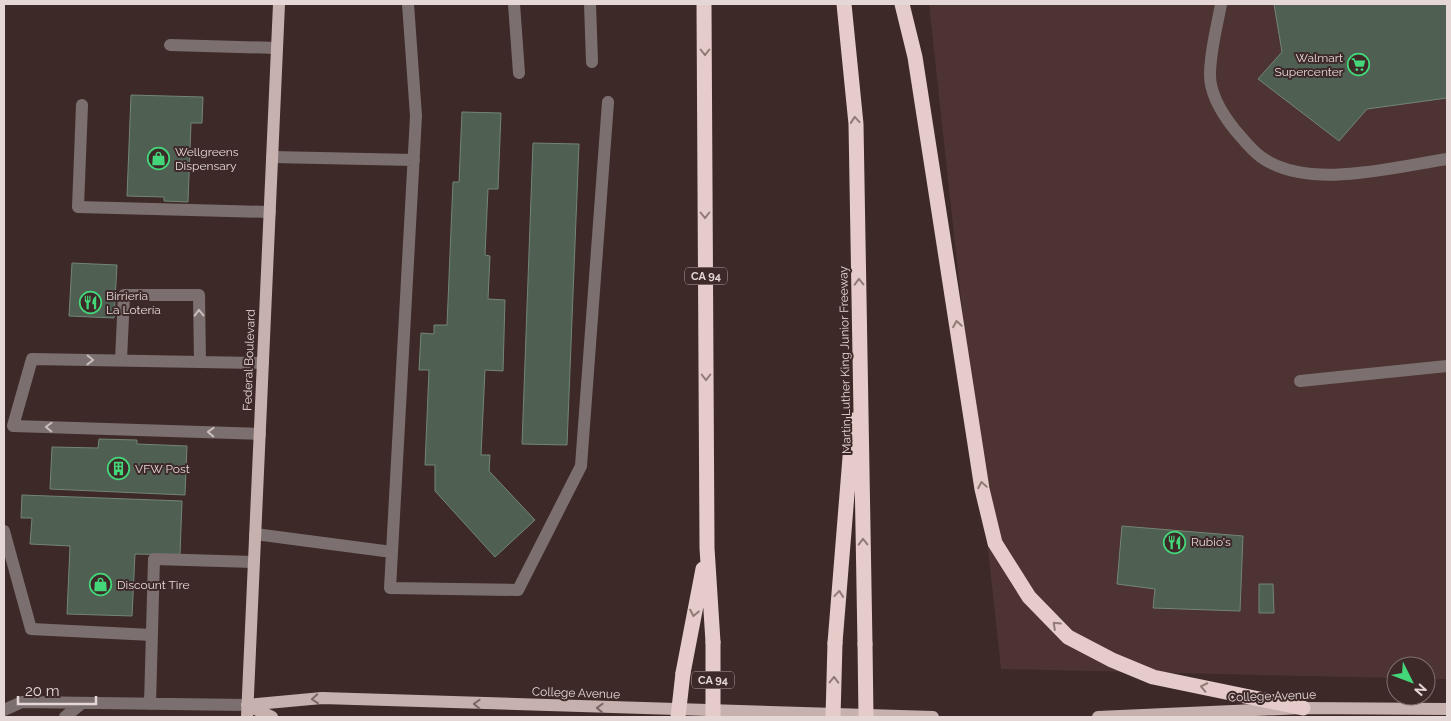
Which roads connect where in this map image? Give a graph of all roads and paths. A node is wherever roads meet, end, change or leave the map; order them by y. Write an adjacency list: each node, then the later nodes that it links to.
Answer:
1 (279, 4): 10 (main road, Federal Boulevard)
2 (408, 4): 17 (street)
3 (514, 4): 12 (street)
4 (590, 4): 11 (street)
5 (704, 4): 28 (highway, CA 94, one-way to 28)
6 (844, 4): 19 (highway, Martin Luther King Junior Freeway, one-way to 6)
7 (902, 4): 34 (highway, one-way to 7)
8 (1221, 4): 16 (street)
9 (170, 45): 10 (street)
10 (277, 48): 15 (main road, Federal Boulevard)
11 (592, 62)
12 (519, 73)
13 (608, 102): 29 (street)
14 (82, 105): 18 (street)
15 (272, 157): 17 (street); 18 (main road, Federal Boulevard)
16 (1447, 159)
17 (414, 160): 29 (street)
18 (270, 212): 22 (main road, Federal Boulevard)
19 (860, 331): 43 (highway, one-way to 19, bridge); 44 (highway, Martin Luther King Junior Freeway, one-way to 19, bridge)
20 (121, 360): 21 (street); 21 (street, one-way to 20); 25 (street, one-way to 20)
21 (200, 362): 22 (street)
22 (263, 363): 25 (main road, Federal Boulevard)
23 (1447, 366): 24 (street)
24 (1300, 381)
25 (260, 434): 27 (main road, Federal Boulevard)
26 (4, 531): 31 (street)
27 (255, 534): 29 (street); 30 (main road, Federal Boulevard)
28 (707, 548): 41 (highway, one-way to 41, bridge); 42 (highway, CA 94, bridge)
29 (392, 552)
30 (254, 562): 31 (street); 38 (main road, Federal Boulevard)
31 (152, 635): 33 (street)
32 (82, 703): 33 (street); 36 (street); 39 (street)
33 (150, 704): 37 (street)
34 (1303, 708): 35 (main road, College Avenue); 46 (main road, College Avenue)
35 (1447, 709)
36 (4, 710)
37 (165, 711): 38 (street)
38 (247, 711): 40 (main road); 45 (main road, College Avenue, one-way to 38)
39 (65, 717)
40 (272, 717)
41 (678, 717)
42 (713, 717)
43 (833, 717)
44 (866, 717)
45 (932, 717)
46 (1098, 717)

